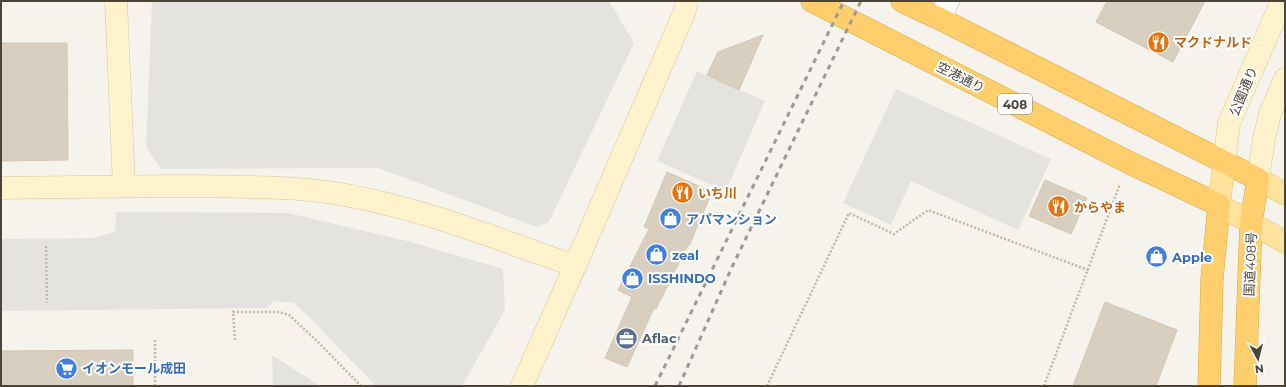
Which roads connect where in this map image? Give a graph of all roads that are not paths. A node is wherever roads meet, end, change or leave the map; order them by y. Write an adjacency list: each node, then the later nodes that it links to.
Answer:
1 (116, 1): 10 (street)
2 (687, 1): 16 (street)
3 (812, 1): 13 (highway, 空港通り / 408)
4 (902, 1): 6 (highway)
5 (1282, 1): 8 (street, 公園通り)
6 (944, 10): 8 (highway)
7 (1285, 79): 9 (street)
8 (1224, 163): 9 (highway); 13 (main road)
9 (1258, 179): 12 (main road); 14 (highway, 国道408号)
10 (124, 186): 11 (street); 16 (street)
11 (1, 188)
12 (1285, 194)
13 (1218, 205): 14 (main road); 18 (highway)
14 (1251, 223): 15 (main road); 19 (highway, 国道408号)
15 (1285, 242)
16 (575, 266): 17 (street)
17 (522, 386)
18 (1209, 386)
19 (1245, 386)

